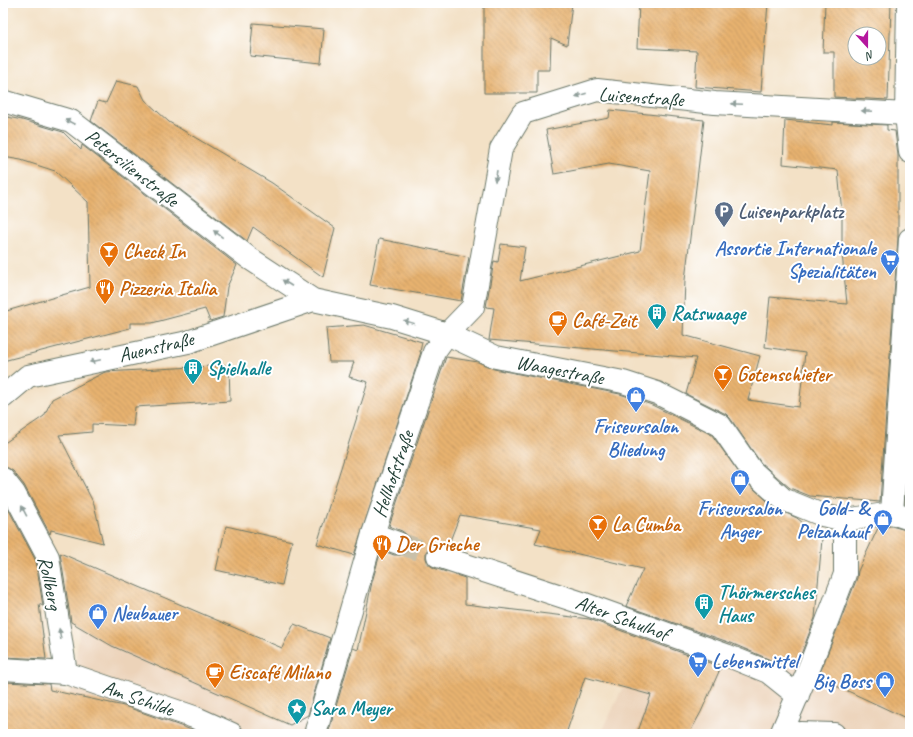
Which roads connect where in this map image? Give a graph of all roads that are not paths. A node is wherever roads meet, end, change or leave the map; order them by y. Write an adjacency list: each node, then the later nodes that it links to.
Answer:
1 (908, 3): 3 (street)
2 (3, 101): 6 (street, Petersilienstraße, one-way to 2)
3 (906, 114): 4 (street); 8 (street, Luisenstraße, one-way to 8)
4 (910, 152)
5 (910, 239): 11 (street)
6 (249, 258): 7 (street, Waagestraße, one-way to 6)
7 (313, 300): 8 (street, Waagestraße, one-way to 7); 9 (street, Auenstraße, one-way to 9)
8 (447, 334): 12 (street, Waagestraße); 13 (street, Hellhofstraße)
9 (3, 397)
10 (3, 479): 17 (street, Rollberg, one-way to 10)
11 (901, 516): 12 (street)
12 (845, 520): 18 (street)
13 (373, 534): 14 (street); 20 (street, Hellhofstraße)
14 (398, 543)
15 (438, 556): 18 (street, Alter Schulhof)
16 (3, 669): 17 (street, Am Schilde)
17 (66, 673): 19 (street, Am Schilde)
18 (798, 696): 21 (street)
19 (232, 734)
20 (315, 734)
21 (781, 734)
22 (794, 734): 23 (street)
23 (831, 734)

